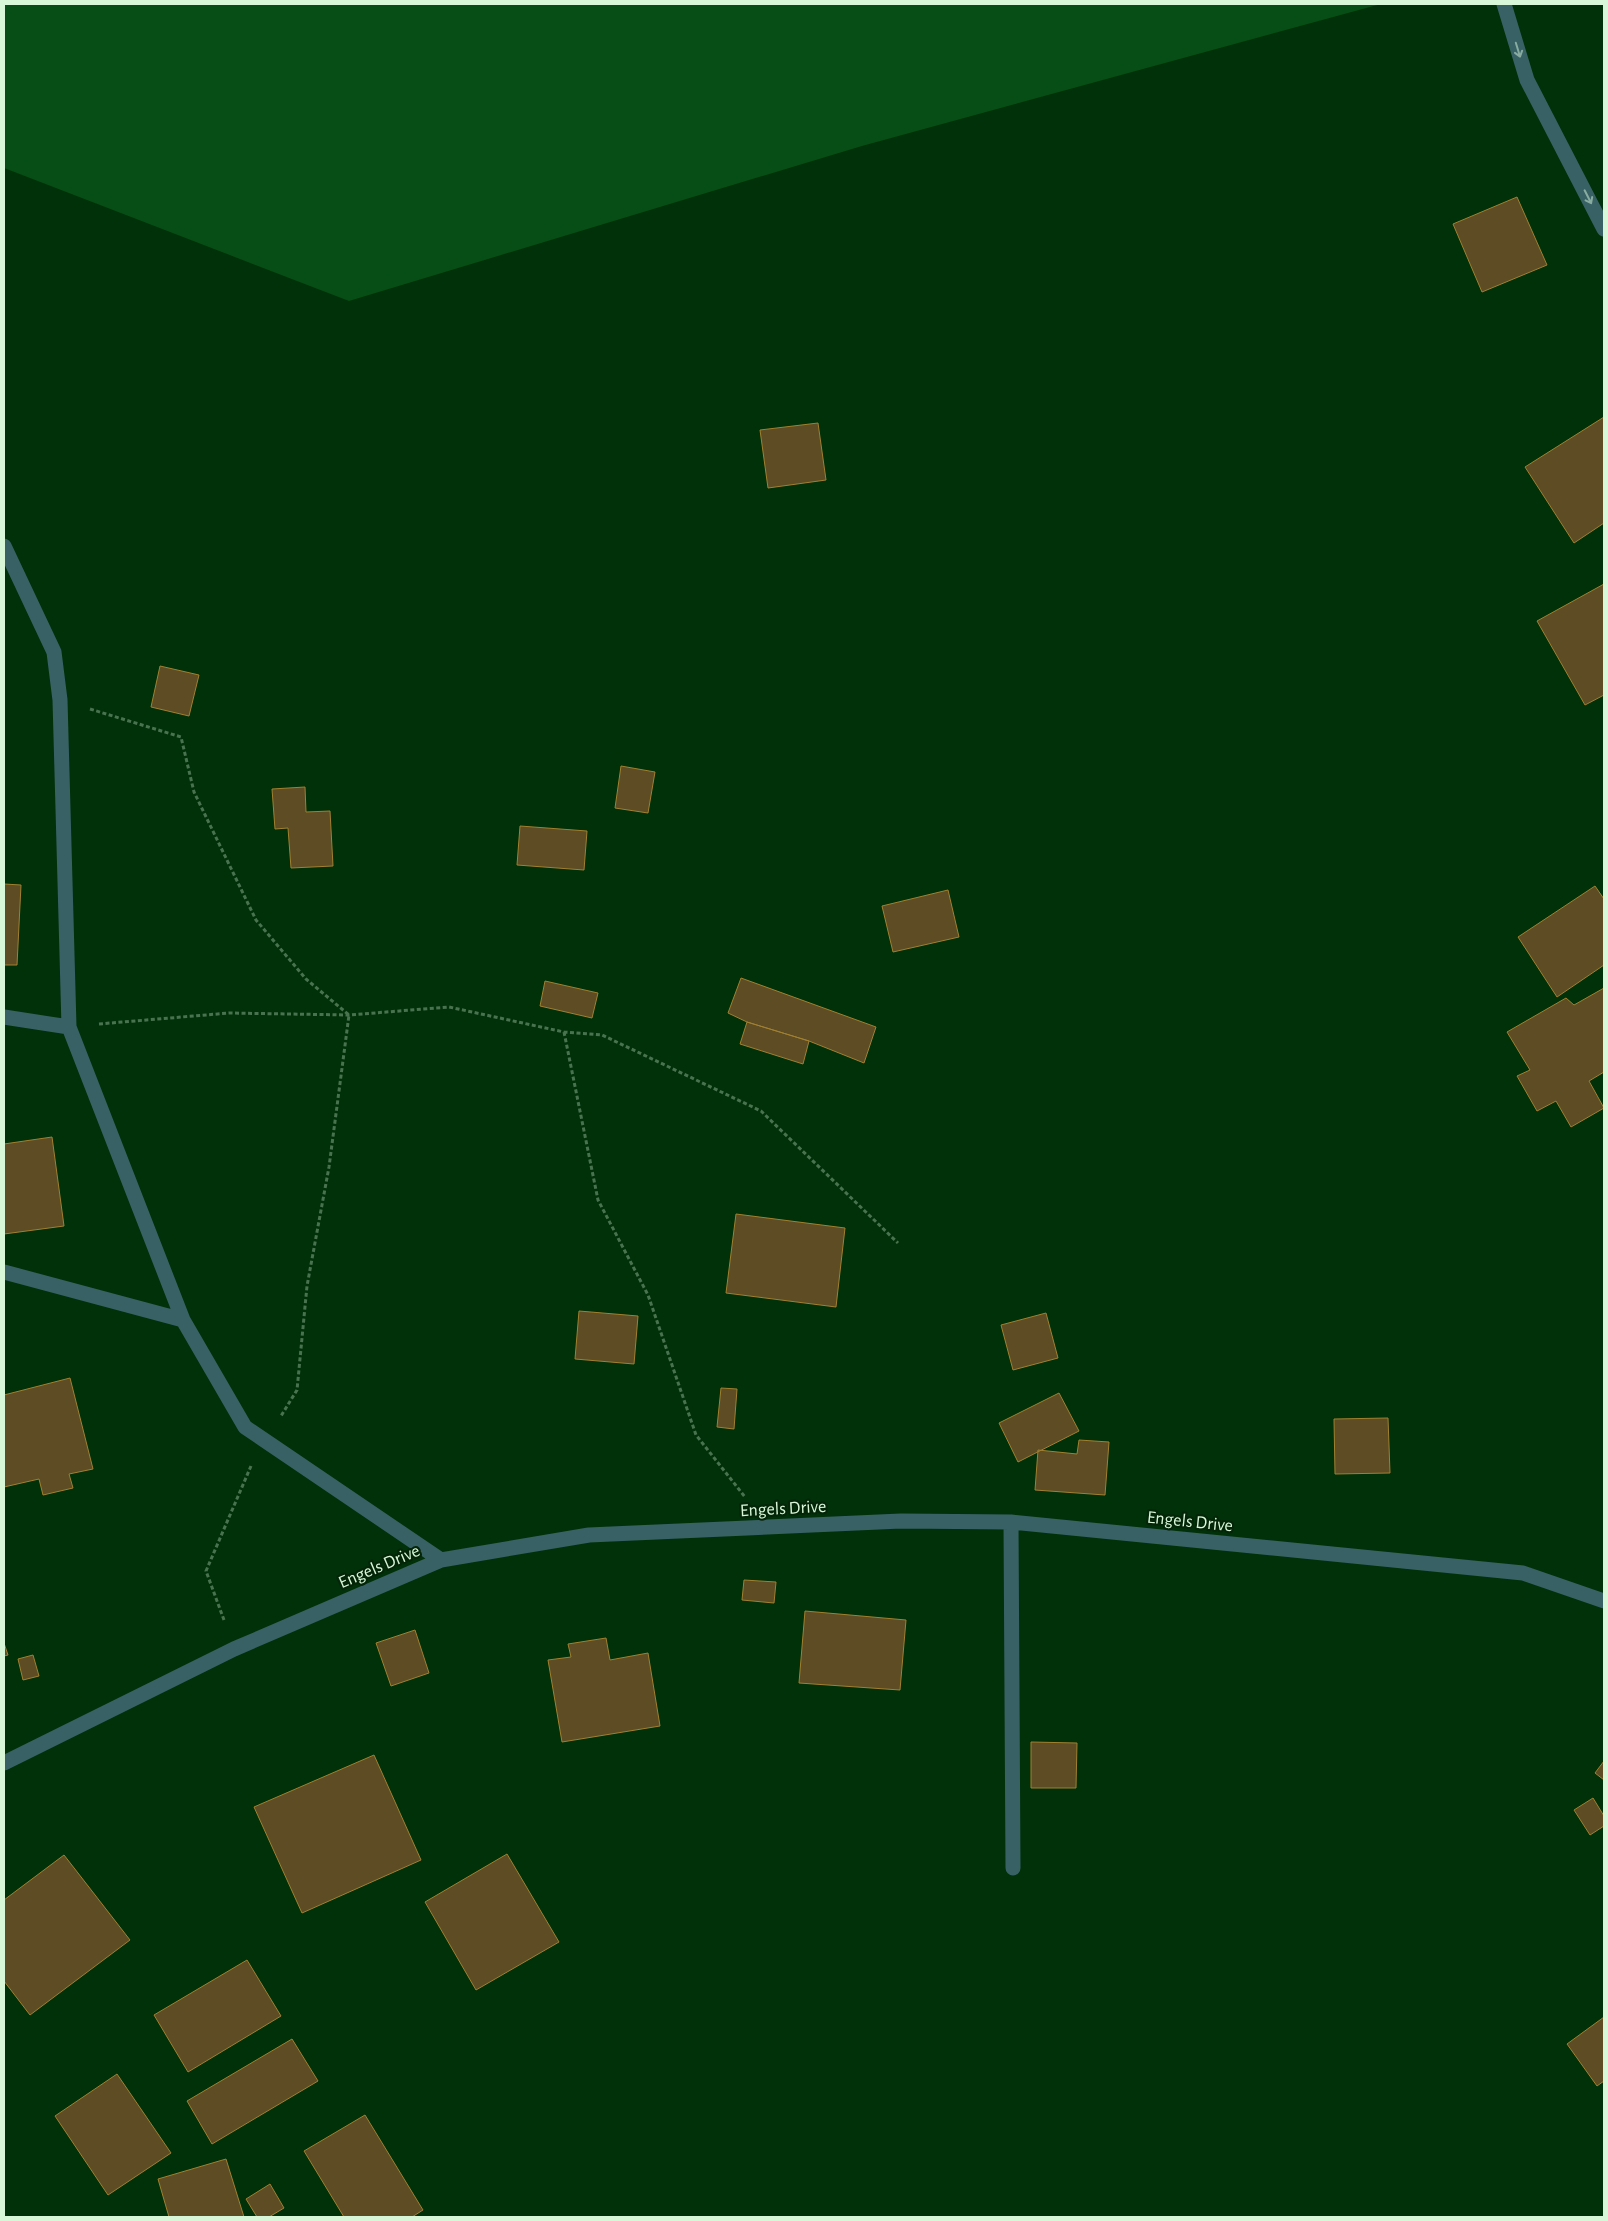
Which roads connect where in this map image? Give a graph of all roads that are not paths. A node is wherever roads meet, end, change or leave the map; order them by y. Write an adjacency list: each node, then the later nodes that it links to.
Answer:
1 (1504, 4): 2 (street, one-way to 2)
2 (1604, 228)
3 (4, 546): 5 (street)
4 (4, 1017): 5 (street)
5 (69, 1027): 7 (street)
6 (4, 1272): 7 (street)
7 (183, 1320): 9 (street)
8 (1011, 1522): 9 (street, Engels Drive); 10 (street, Engels Drive); 12 (street)
9 (442, 1560): 11 (street, Engels Drive)
10 (1604, 1601)
11 (4, 1763)
12 (1013, 1868)

